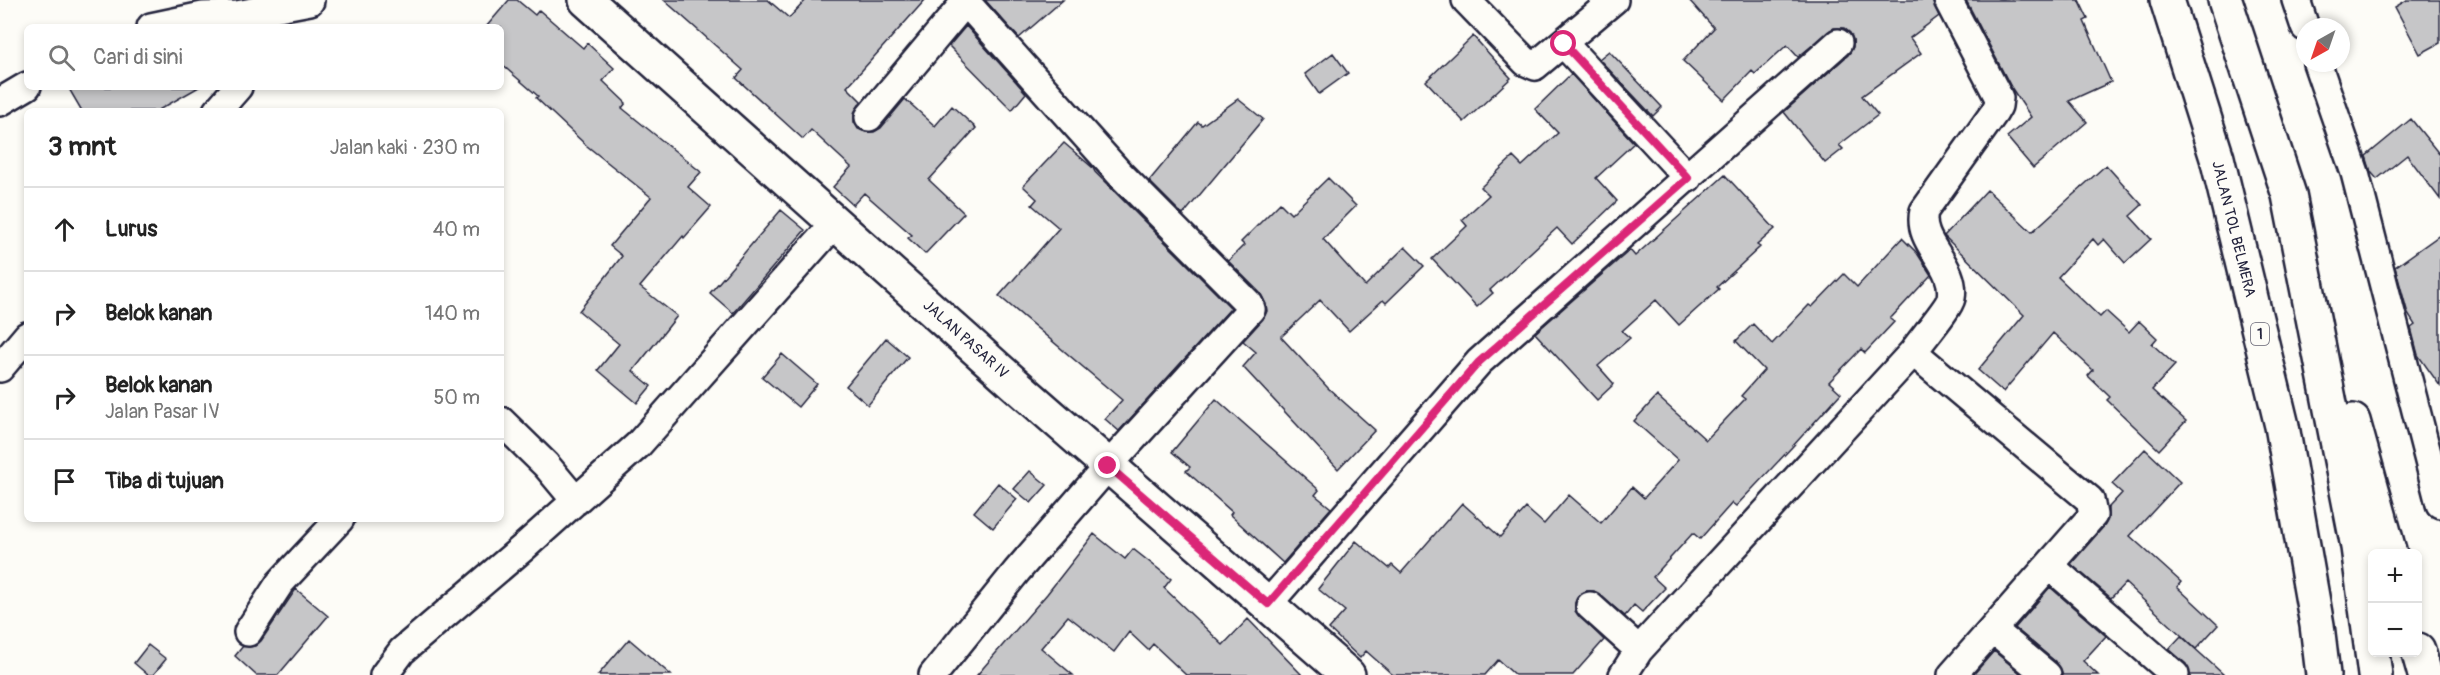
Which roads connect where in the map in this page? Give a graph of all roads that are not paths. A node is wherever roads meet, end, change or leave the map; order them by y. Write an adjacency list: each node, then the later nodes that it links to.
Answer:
1 (586, 0): 23 (main road, JALAN PASAR IV)
2 (965, 0): 20 (street); 28 (street)
3 (1466, 0): 14 (street)
4 (1614, 0): 14 (street)
5 (1948, 0): 25 (street)
6 (2167, 0): 47 (main road, JALAN TOL BELMERA / 1)
7 (2225, 0): 22 (main road)
8 (2296, 0): 10 (street)
9 (310, 1): 11 (street); 12 (street)
10 (2302, 18)
11 (165, 24)
12 (291, 24)
13 (1838, 43): 21 (street)
14 (1564, 44): 21 (street)
15 (2320, 72): 30 (street)
16 (24, 89): 18 (street)
17 (235, 90): 19 (street)
18 (0, 102)
19 (220, 108)
20 (869, 117)
21 (1688, 178): 34 (street)
22 (2289, 195): 32 (main road); 48 (main road)
23 (836, 222): 28 (main road, JALAN PASAR IV); 29 (street)
24 (24, 340): 26 (street)
25 (1913, 352): 33 (street); 38 (street)
26 (0, 368)
27 (504, 424): 29 (street)
28 (1108, 466): 34 (main road, JALAN PASAR IV); 41 (street)
29 (576, 501): 40 (street)
30 (2440, 504)
31 (337, 522): 37 (street)
32 (2389, 549)
33 (2050, 566): 36 (street); 46 (street)
34 (1268, 604): 42 (main road, JALAN PASAR IV)
35 (1590, 606): 38 (street)
36 (1993, 630): 44 (street); 45 (street)
37 (248, 632)
38 (1640, 650): 43 (street)
39 (2420, 657): 49 (main road)
40 (384, 675)
41 (933, 675)
42 (1348, 675)
43 (1623, 675)
44 (1952, 675)
45 (2047, 675)
46 (2175, 675)
47 (2323, 675)
48 (2375, 675)
49 (2425, 675)

